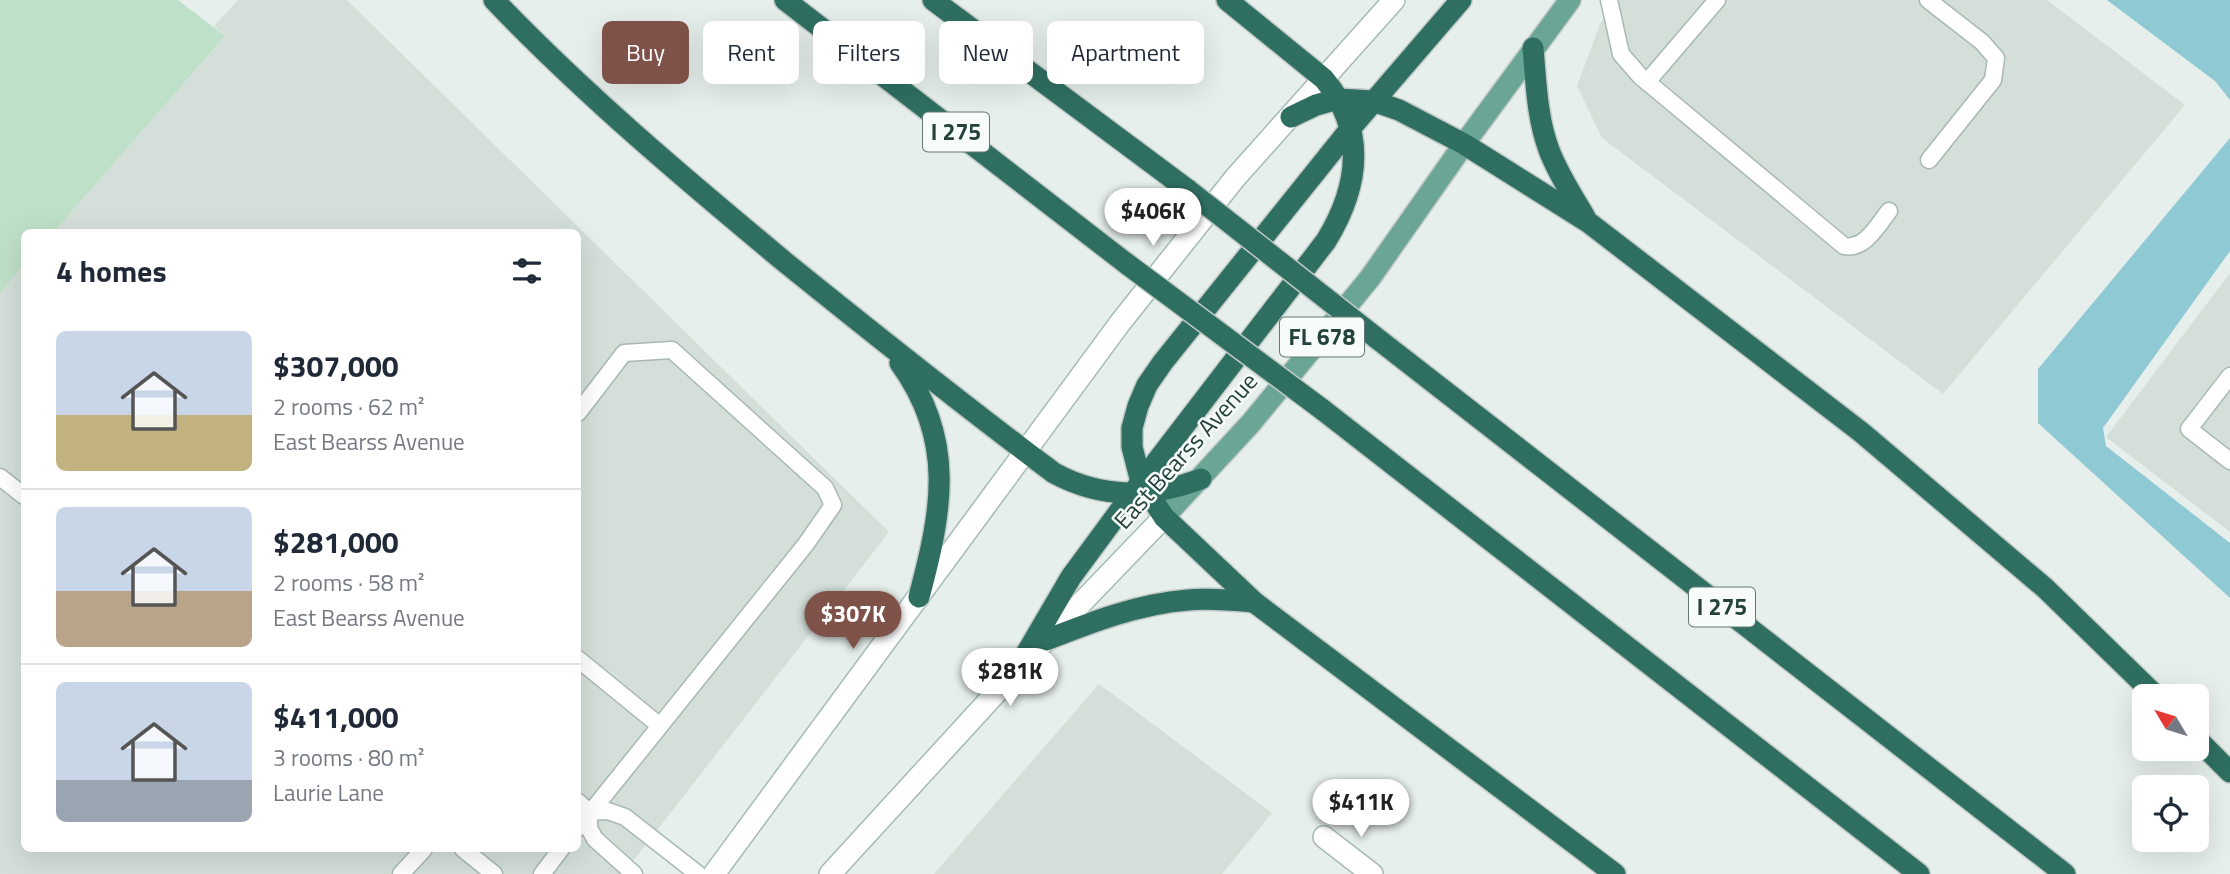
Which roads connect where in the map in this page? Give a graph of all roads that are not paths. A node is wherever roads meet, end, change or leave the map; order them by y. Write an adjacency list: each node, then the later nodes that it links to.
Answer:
1 (494, 0): 22 (highway)
2 (785, 0): 55 (highway, I 275, bridge)
3 (933, 0): 56 (highway, I 275, bridge)
4 (1227, 0): 12 (highway)
5 (1394, 0): 12 (main road)
6 (1461, 0): 15 (highway)
7 (1570, 0): 11 (main road, East Bearss Avenue / FL 678)
8 (1609, 0): 13 (lane)
9 (1717, 0): 13 (lane)
10 (1928, 0): 19 (lane)
11 (1533, 48): 18 (main road, East Bearss Avenue / FL 678); 21 (highway)
12 (1324, 79): 14 (highway); 16 (main road)
13 (1647, 82): 20 (lane)
14 (1338, 99): 15 (highway); 16 (highway); 17 (highway)
15 (1373, 102): 17 (highway); 18 (highway)
16 (1291, 117): 25 (main road)
17 (1350, 129): 29 (highway); 29 (highway)
18 (1464, 144): 21 (highway); 28 (main road, East Bearss Avenue / FL 678)
19 (1930, 160)
20 (1889, 211)
21 (1588, 222): 37 (highway)
22 (886, 344): 25 (highway); 32 (highway)
23 (2230, 376): 26 (lane)
24 (581, 409): 38 (lane)
25 (1025, 452): 29 (highway); 32 (main road)
26 (2230, 461)
27 (0, 477): 30 (lane)
28 (1201, 480): 29 (highway); 31 (main road, East Bearss Avenue / FL 678)
29 (1140, 489): 31 (highway); 36 (highway)
30 (21, 494)
31 (1164, 517): 33 (highway); 34 (main road, East Bearss Avenue / FL 678)
32 (919, 597): 51 (main road)
33 (1254, 602): 34 (highway); 54 (highway)
34 (1046, 640): 36 (main road, East Bearss Avenue / FL 678)
35 (581, 661): 38 (lane)
36 (1016, 671): 52 (main road, East Bearss Avenue / FL 678)
37 (2143, 684)
38 (660, 726): 41 (lane)
39 (2209, 751): 40 (highway)
40 (2230, 772)
41 (583, 807): 49 (lane); 50 (lane)
42 (1324, 837): 53 (main road)
43 (421, 852): 46 (lane)
44 (467, 852): 47 (lane)
45 (559, 852): 48 (lane)
46 (401, 874)
47 (494, 874)
48 (542, 874)
49 (634, 874)
50 (698, 874)
51 (714, 874)
52 (830, 874)
53 (1372, 874)
54 (1615, 874)
55 (1919, 874)
56 (2065, 874)

